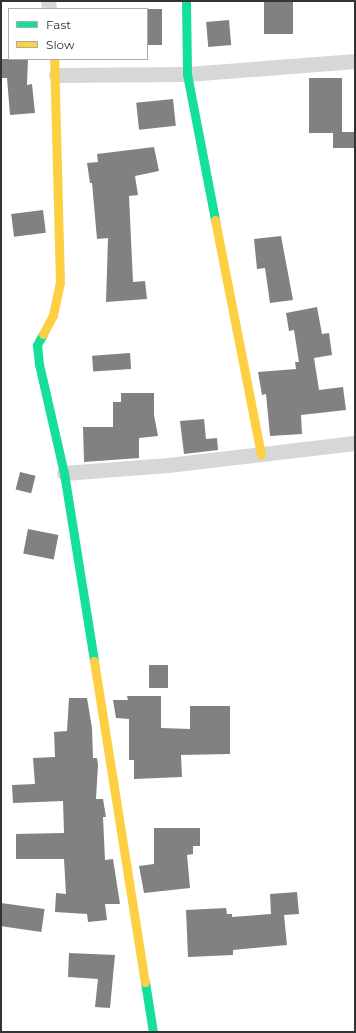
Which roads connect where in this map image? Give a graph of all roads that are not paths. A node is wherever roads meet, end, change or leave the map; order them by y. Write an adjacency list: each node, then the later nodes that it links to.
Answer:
1 (186, 1): 4 (street)
2 (54, 60): 5 (street)
3 (355, 61): 4 (street)
4 (187, 74): 5 (street); 7 (street)
5 (56, 75): 8 (street)
6 (355, 443): 7 (street)
7 (261, 455): 8 (street)
8 (64, 473): 9 (street)
9 (153, 1032)

